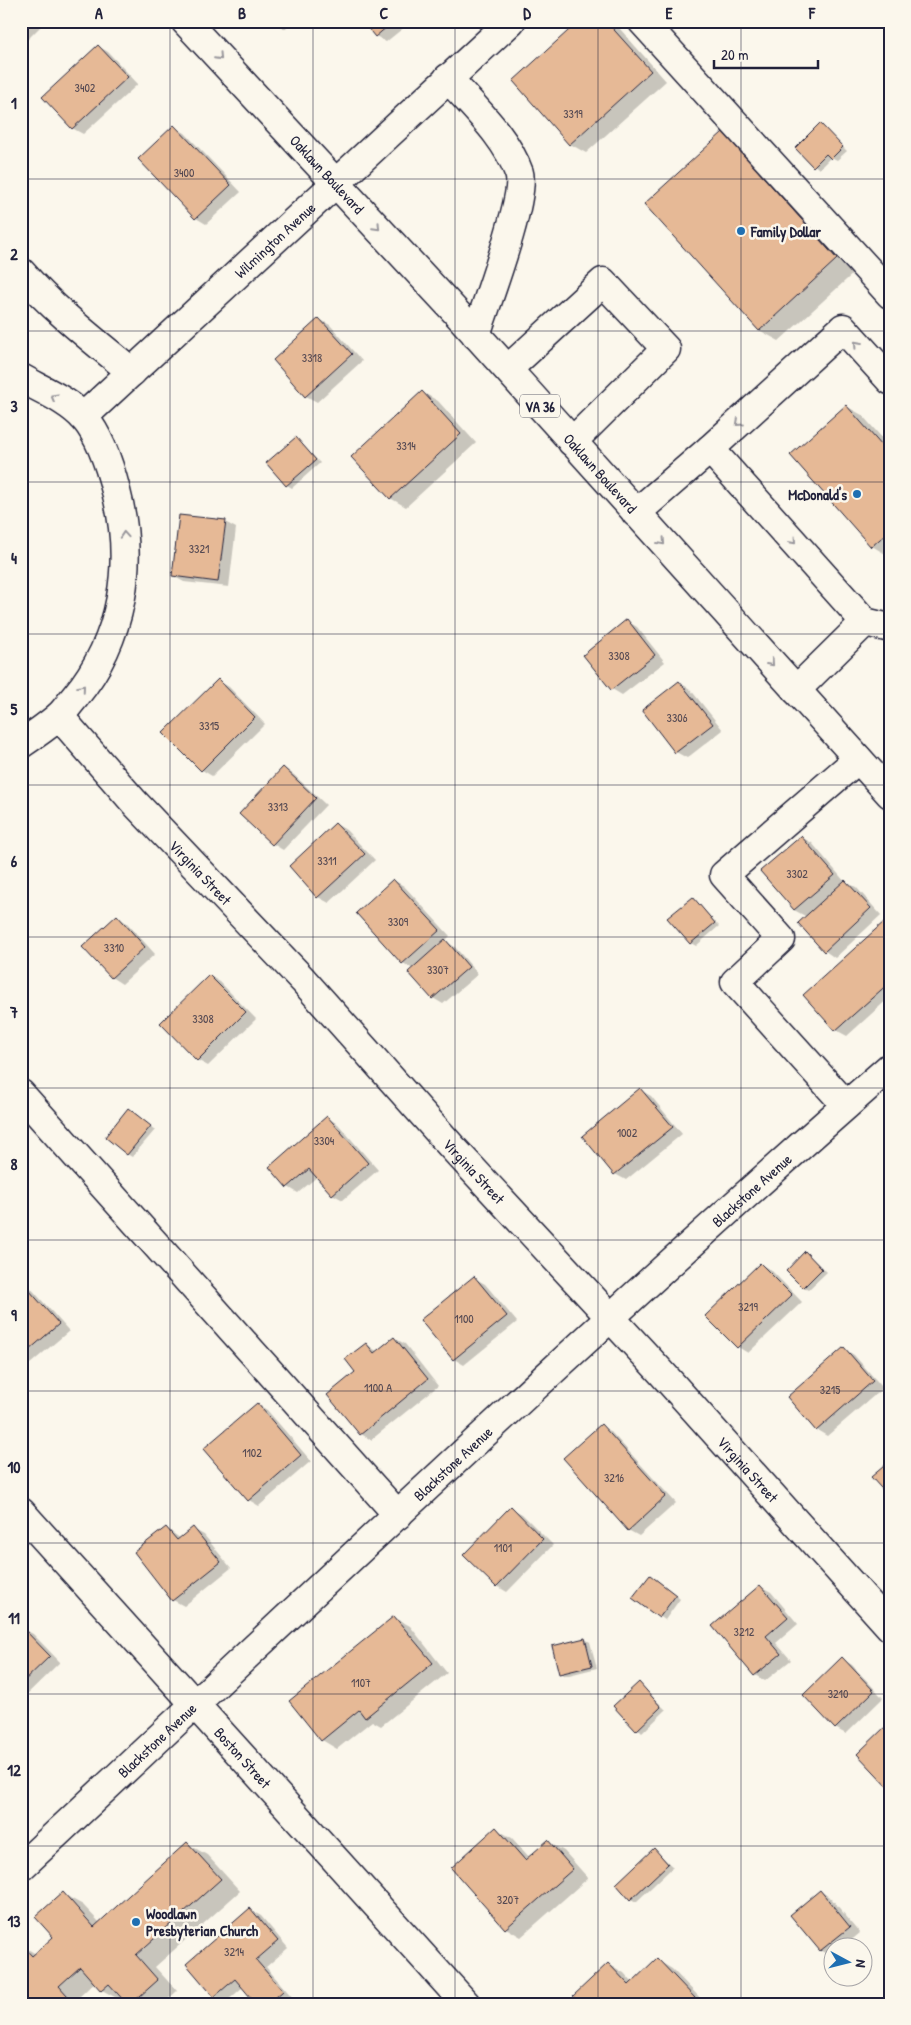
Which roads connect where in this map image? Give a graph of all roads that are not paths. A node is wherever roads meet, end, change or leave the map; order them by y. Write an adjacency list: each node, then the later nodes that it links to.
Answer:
1 (186, 21): 5 (main road, Oaklawn Boulevard / VA 36, one-way to 5)
2 (511, 21): 4 (main road, Wilmington Avenue)
3 (642, 21): 7 (main road)
4 (448, 78): 5 (main road, Wilmington Avenue); 8 (main road)
5 (335, 183): 8 (main road, Oaklawn Boulevard / VA 36, one-way to 8); 10 (main road, Wilmington Avenue)
6 (21, 272): 10 (main road)
7 (890, 294)
8 (476, 335): 9 (main road, Oaklawn Boulevard / VA 36)
9 (508, 369): 14 (main road, Oaklawn Boulevard / VA 36); 14 (main road)
10 (132, 372): 13 (main road, Wilmington Avenue)
11 (21, 378): 13 (main road, one-way to 11)
12 (890, 380): 15 (main road, one-way to 15)
13 (83, 417): 19 (main road, one-way to 13)
14 (572, 442): 16 (main road, Oaklawn Boulevard / VA 36)
15 (710, 449): 16 (main road); 17 (main road, one-way to 17)
16 (636, 513): 18 (main road, Oaklawn Boulevard / VA 36, one-way to 18)
17 (877, 625): 18 (main road)
18 (796, 690): 21 (main road, Oaklawn Boulevard / VA 36)
19 (59, 716): 20 (main road); 26 (main road, Virginia Street)
20 (21, 744)
21 (858, 759): 22 (main road, Oaklawn Boulevard / VA 36); 25 (main road)
22 (890, 794)
23 (890, 1067): 25 (main road, Blackstone Avenue)
24 (21, 1094): 28 (main road)
25 (846, 1105): 26 (main road, Blackstone Avenue)
26 (611, 1318): 28 (main road, Blackstone Avenue); 29 (main road, Virginia Street)
27 (21, 1512): 30 (main road, Boston Street)
28 (398, 1515): 30 (main road, Blackstone Avenue)
29 (890, 1627)
30 (194, 1705): 31 (main road, Blackstone Avenue); 32 (main road, Boston Street)
31 (21, 1867)
32 (466, 2004)

